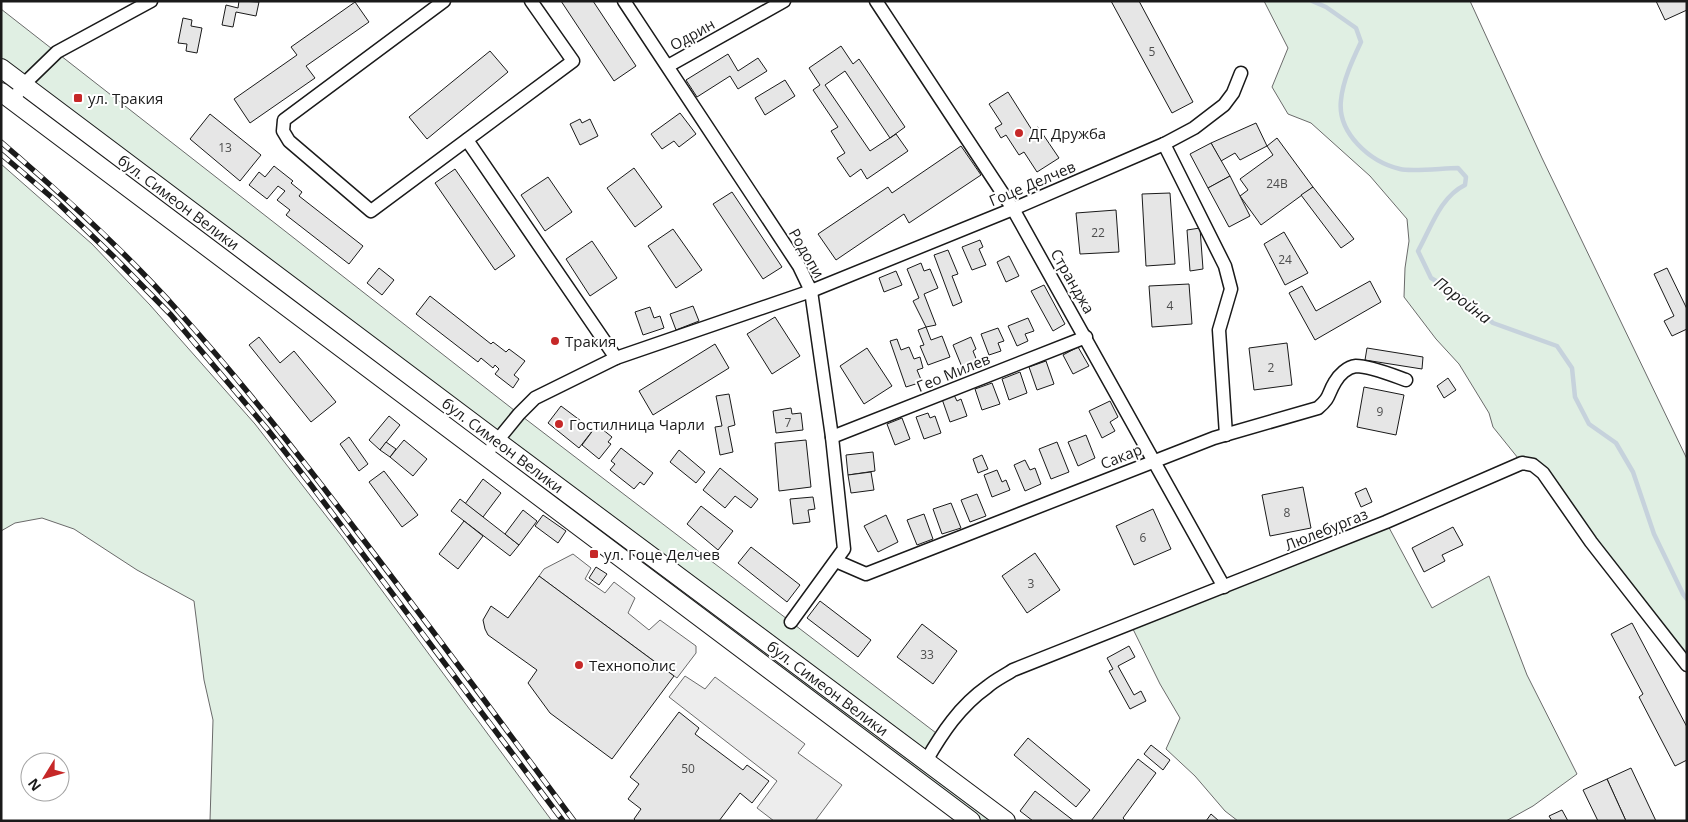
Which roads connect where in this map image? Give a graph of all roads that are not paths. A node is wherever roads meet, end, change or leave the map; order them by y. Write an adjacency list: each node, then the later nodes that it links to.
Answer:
1 (151, 1): 10 (street)
2 (444, 1): 12 (street)
3 (531, 1): 12 (street)
4 (624, 1): 7 (street, Родопи)
5 (784, 1): 7 (street, Одрин)
6 (876, 1): 14 (street, Странджа)
7 (668, 66): 15 (street, Родопи)
8 (1, 68): 10 (main road, бул. Симеон Велики)
9 (1241, 73): 13 (street, Гоце Делчев)
10 (24, 85): 11 (street); 21 (main road, бул. Симеон Велики)
11 (7, 96): 22 (main road, бул. Симеон Велики)
12 (467, 140): 17 (street)
13 (1164, 144): 14 (street, Гоце Делчев); 19 (street)
14 (1013, 209): 15 (street, Гоце Делчев); 16 (street, Странджа)
15 (811, 291): 17 (street, Гоце Делчев); 20 (street, Родопи)
16 (1086, 337): 20 (street, Гео Милев); 23 (street, Странджа)
17 (616, 358): 21 (street, Гоце Делчев)
18 (1406, 380): 19 (street, Сакар)
19 (1226, 435): 23 (street, Сакар)
20 (832, 437): 24 (street, Родопи)
21 (497, 441): 22 (street, Гоце Делчев); 28 (main road, бул. Симеон Велики)
22 (486, 456): 29 (main road, бул. Симеон Велики)
23 (1154, 460): 24 (street, Сакар); 25 (street, Странджа)
24 (836, 561): 26 (street, Родопи)
25 (1224, 587): 27 (street, Люлебургаз); 28 (street, Люлебургаз)
26 (791, 622)
27 (1687, 665)
28 (926, 761): 30 (main road, бул. Симеон Велики)
29 (971, 821)
30 (1006, 821)

